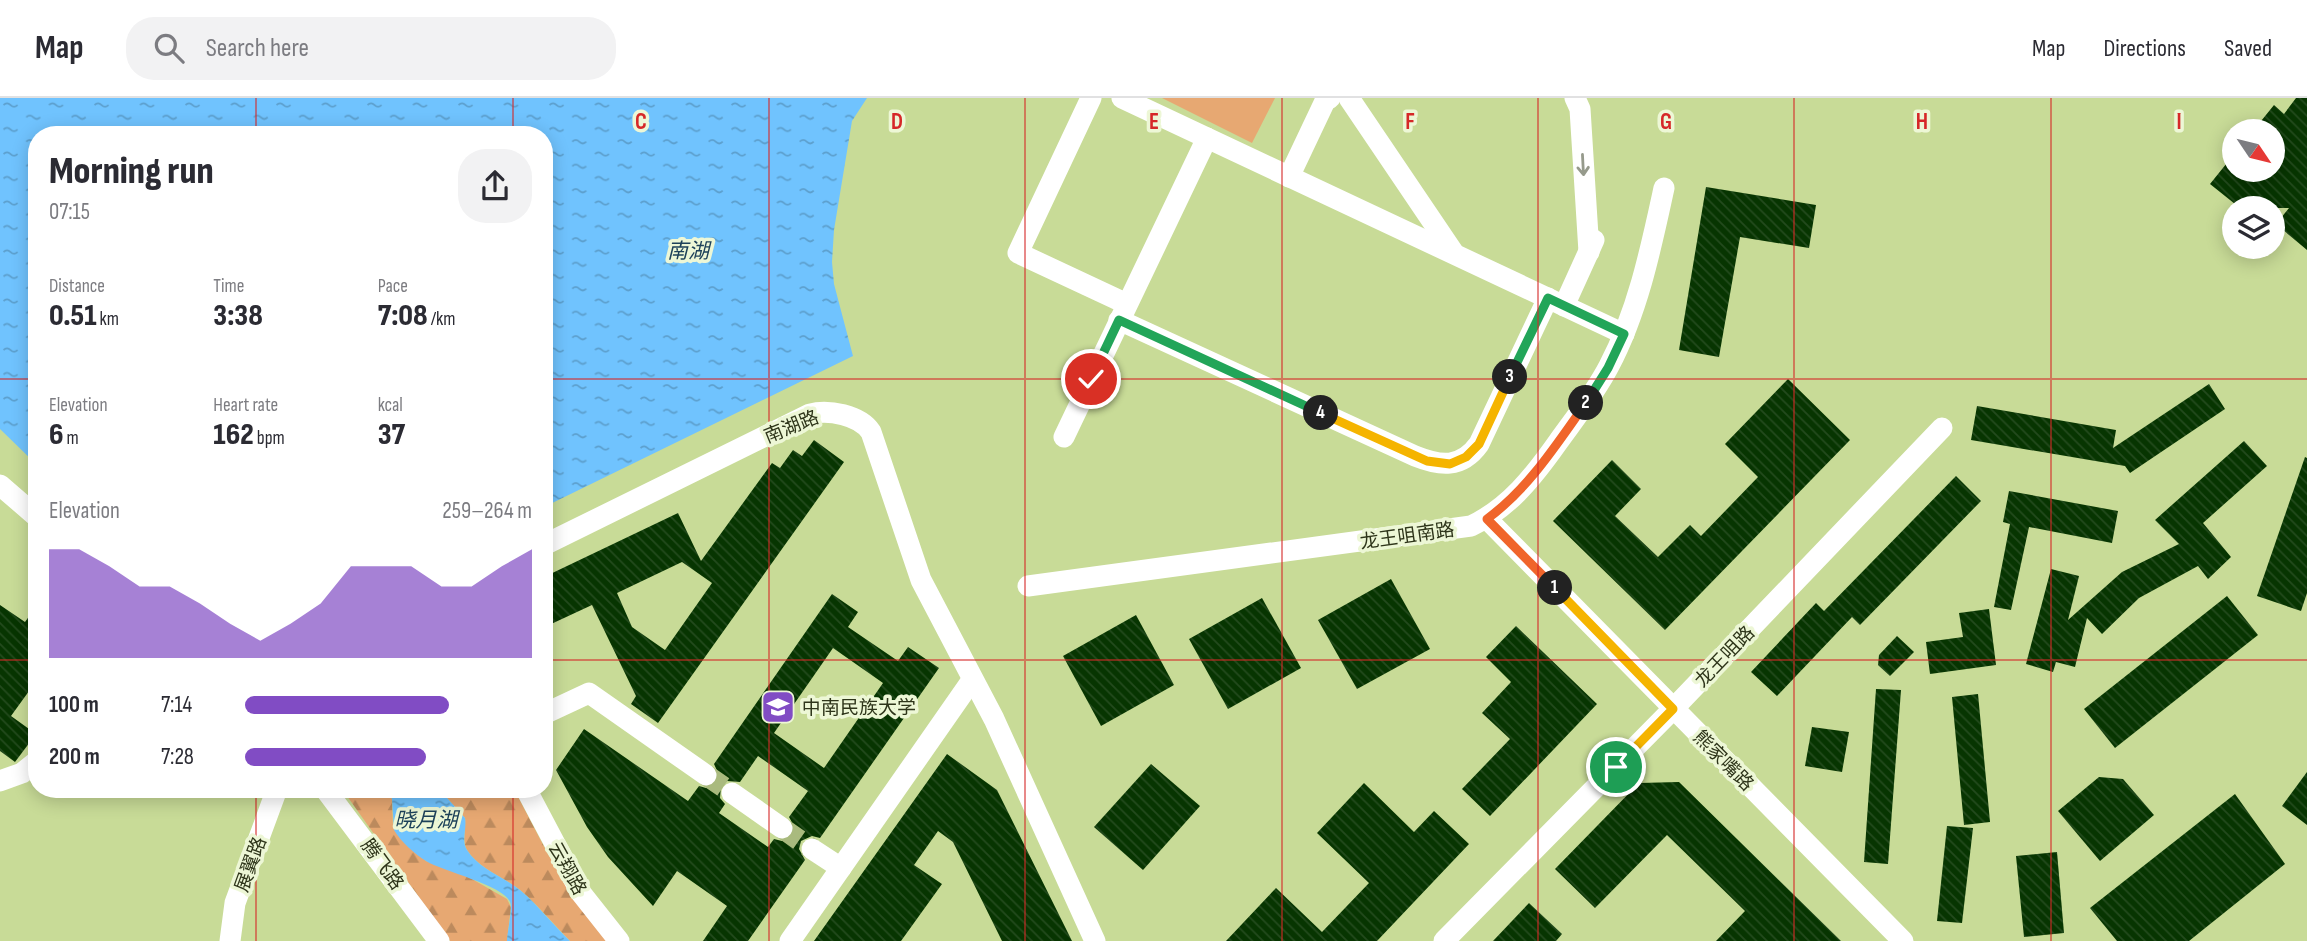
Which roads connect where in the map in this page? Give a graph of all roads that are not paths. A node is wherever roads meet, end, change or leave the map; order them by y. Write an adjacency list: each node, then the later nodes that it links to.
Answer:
1 (1091, 98): 13 (street)
2 (1122, 98): 6 (street)
3 (1330, 98): 7 (street)
4 (1349, 98): 11 (street)
5 (1575, 98): 10 (street, one-way to 10)
6 (1206, 138): 7 (street); 13 (street)
7 (1289, 177): 11 (street)
8 (1664, 188): 14 (street, 龙王咀南路)
9 (1601, 225): 10 (street)
10 (1589, 252): 12 (street)
11 (1454, 254): 12 (street)
12 (1556, 302): 13 (street); 14 (street)
13 (1123, 312): 16 (street)
14 (1624, 334): 19 (street, 龙王咀南路)
15 (1942, 428): 23 (street, 龙王咀路)
16 (1064, 437)
17 (0, 485): 18 (street)
18 (28, 509)
19 (1487, 519): 21 (street, 龙王咀南路); 23 (street, 熊家嘴路)
20 (553, 541): 22 (street, 南湖路)
21 (1028, 586)
22 (972, 680): 34 (street); 39 (street, 南湖路)
23 (1673, 709): 40 (street, 龙王咀路); 41 (street, 熊家嘴路)
24 (553, 710): 26 (street)
25 (28, 768): 27 (street)
26 (706, 775)
27 (0, 781)
28 (732, 793): 32 (street)
29 (275, 798): 35 (street, 展翼路)
30 (332, 798): 36 (street, 腾飞路)
31 (531, 798): 37 (street, 云翔路)
32 (782, 828)
33 (812, 849): 34 (street)
34 (841, 868): 38 (street)
35 (230, 941)
36 (439, 941)
37 (619, 941)
38 (790, 941)
39 (1095, 941)
40 (1444, 941)
41 (1903, 941)

